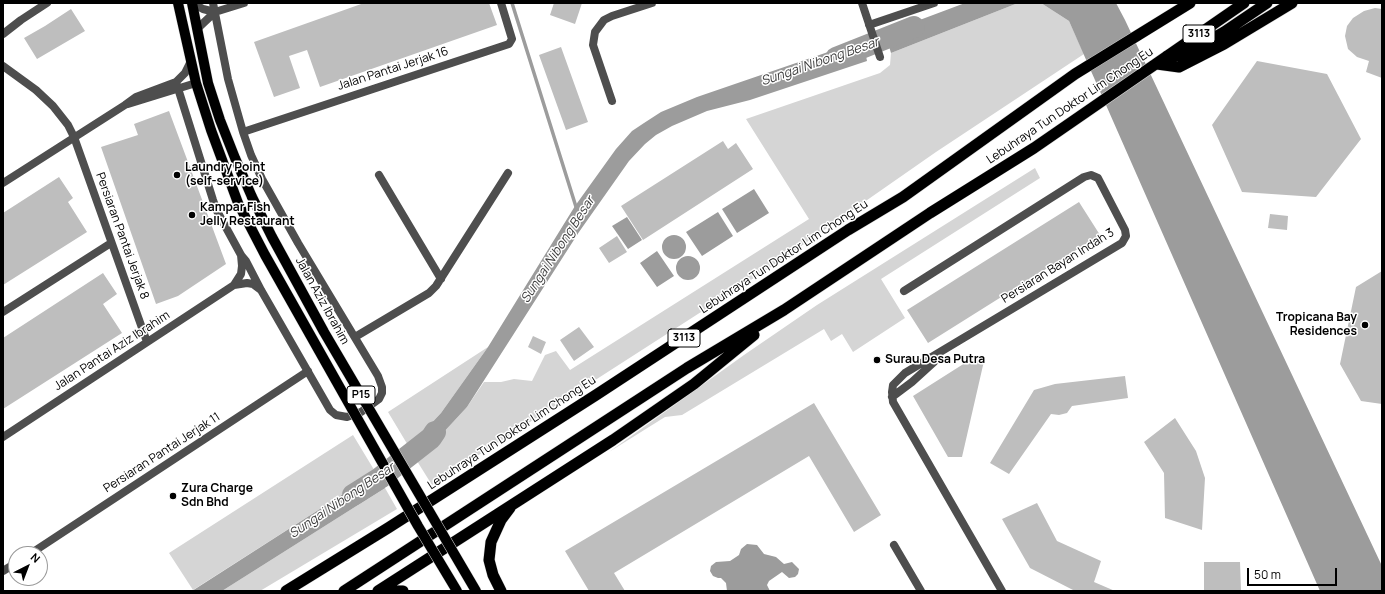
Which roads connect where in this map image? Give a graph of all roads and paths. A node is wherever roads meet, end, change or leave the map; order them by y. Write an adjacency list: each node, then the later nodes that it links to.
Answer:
1 (47, 3): 19 (street)
2 (178, 3): 22 (main road, P15)
3 (192, 3): 15 (street); 17 (main road, Jalan Aziz Ibrahim / P15)
4 (213, 3): 15 (street)
5 (244, 3): 15 (street)
6 (501, 3): 28 (street, Jalan Pantai Jerjak 16)
7 (652, 3): 27 (street)
8 (862, 3): 18 (street)
9 (934, 3): 18 (street)
10 (1182, 3): 16 (highway)
11 (1190, 3): 16 (highway, Lebuhraya Tun Doktor Lim Chong Eu / 3113)
12 (1244, 3): 20 (highway, Lebuhraya Tun Doktor Lim Chong Eu / 3113)
13 (1267, 3): 20 (highway)
14 (1292, 3): 23 (highway)
15 (215, 12): 17 (street); 28 (street)
16 (1168, 16): 48 (highway, Lebuhraya Tun Doktor Lim Chong Eu / 3113)
17 (197, 29): 53 (main road, Jalan Aziz Ibrahim / P15, bridge)
18 (870, 29): 21 (street)
19 (3, 34)
20 (1167, 56): 23 (highway, Lebuhraya Tun Doktor Lim Chong Eu / 3113)
21 (880, 57)
22 (191, 61): 25 (main road, P15); 26 (street)
23 (1156, 65): 39 (highway, Lebuhraya Tun Doktor Lim Chong Eu / 3113)
24 (3, 66): 29 (street, Persiaran Pantai Jerjak 8)
25 (196, 83): 26 (street); 52 (main road, P15, bridge)
26 (177, 86): 29 (street); 34 (street)
27 (612, 101)
28 (243, 132): 41 (street)
29 (74, 137): 32 (street); 33 (street, Persiaran Pantai Jerjak 8)
30 (508, 173): 35 (street)
31 (379, 175): 35 (street)
32 (3, 183)
33 (112, 243): 40 (street); 42 (street, Persiaran Pantai Jerjak 8)
34 (241, 256): 36 (street); 37 (street)
35 (441, 279): 41 (street)
36 (234, 285): 37 (street); 42 (street, Jalan Pantai Aziz Ibrahim)
37 (261, 290): 43 (street)
38 (904, 291): 56 (street, Persiaran Bayan Indah 3)
39 (784, 310): 45 (highway); 49 (highway, Lebuhraya Tun Doktor Lim Chong Eu / 3113)
40 (3, 312)
41 (355, 337): 43 (street)
42 (147, 342): 44 (street, Jalan Pantai Aziz Ibrahim)
43 (308, 371): 47 (street, Persiaran Pantai Jerjak 11)
44 (3, 438)
45 (514, 503): 50 (highway); 54 (highway)
46 (894, 545): 55 (street)
47 (42, 546)
48 (286, 591)
49 (344, 591)
50 (378, 591): 51 (highway)
51 (403, 591)
52 (457, 591)
53 (476, 591)
54 (501, 591)
55 (921, 591)
56 (1002, 591)

